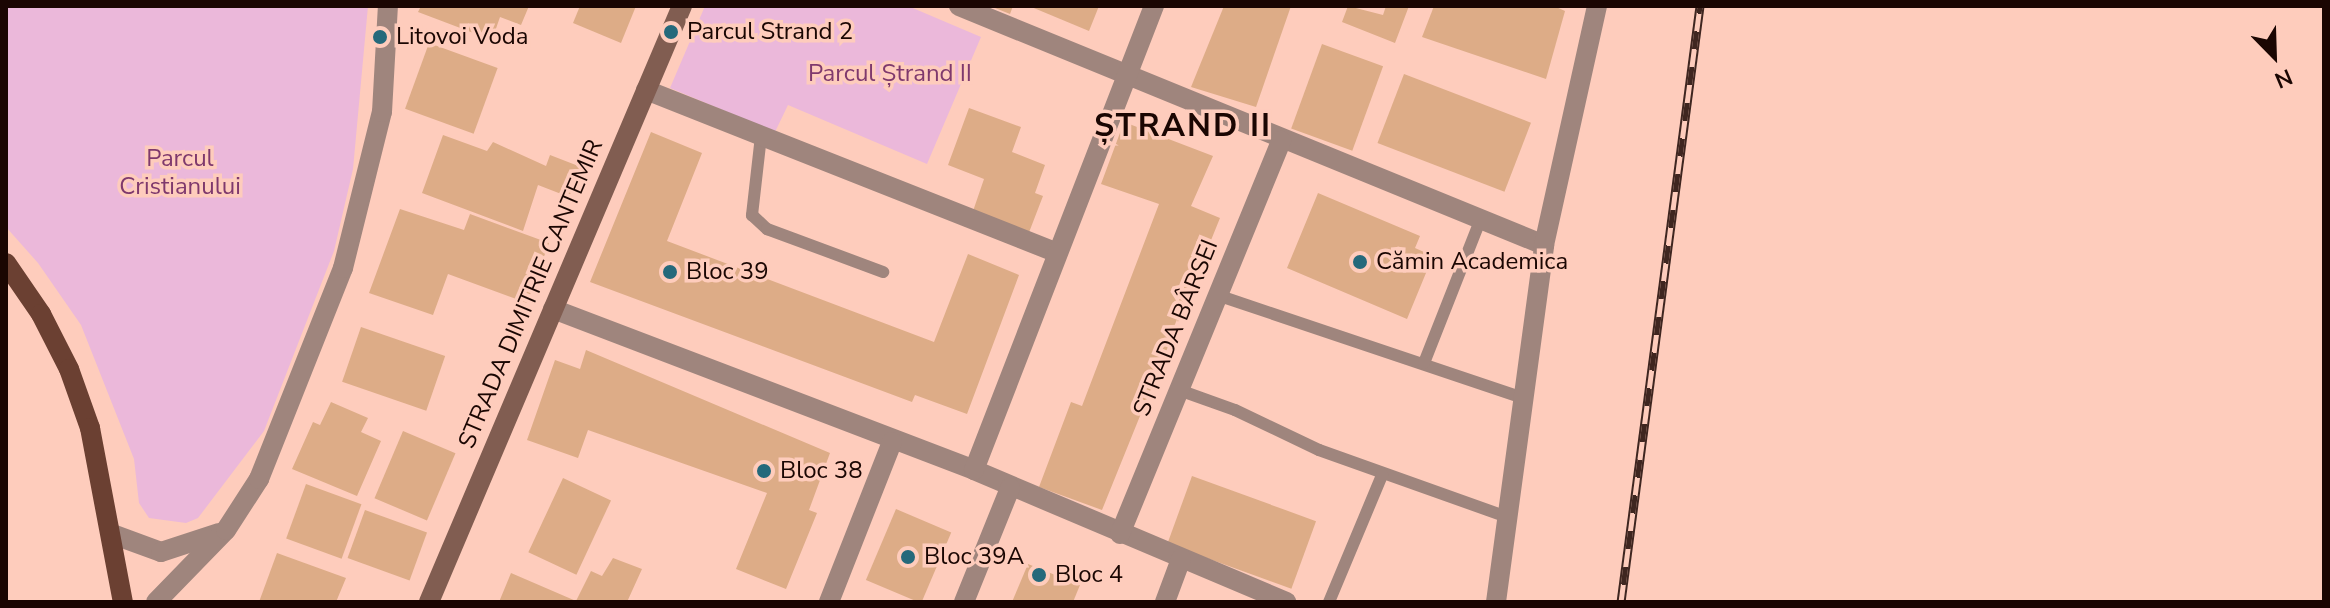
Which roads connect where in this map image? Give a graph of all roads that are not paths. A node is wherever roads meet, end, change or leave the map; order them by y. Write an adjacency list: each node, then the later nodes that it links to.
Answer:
1 (388, 6): 25 (street)
2 (682, 6): 7 (street, STRADA DIMITRIE CANTEMIR)
3 (959, 6): 6 (street)
4 (1154, 6): 6 (street)
5 (1597, 6): 11 (street)
6 (1124, 76): 9 (street); 12 (street)
7 (646, 90): 8 (street); 16 (street, STRADA DIMITRIE CANTEMIR)
8 (761, 136): 12 (street); 14 (lane)
9 (1281, 141): 10 (street); 15 (street, STRADA BÂRSEI)
10 (1480, 221): 11 (street); 17 (lane)
11 (1544, 245): 19 (street)
12 (1055, 252): 21 (street)
13 (6, 263): 26 (main road)
14 (883, 272)
15 (1217, 295): 17 (lane); 18 (street, STRADA BÂRSEI)
16 (553, 309): 20 (street); 31 (street, STRADA DIMITRIE CANTEMIR)
17 (1424, 363): 19 (lane)
18 (1179, 390): 22 (lane); 27 (street, STRADA BÂRSEI)
19 (1523, 398): 24 (street)
20 (892, 442): 21 (street); 32 (street)
21 (974, 470): 23 (street)
22 (1382, 475): 24 (lane); 36 (lane)
23 (1010, 488): 27 (street); 33 (street)
24 (1507, 517): 37 (street)
25 (226, 530): 26 (street); 30 (street)
26 (112, 534): 29 (main road)
27 (1120, 534): 28 (street)
28 (1181, 559): 34 (street); 35 (street)
29 (123, 602)
30 (156, 602)
31 (429, 602)
32 (829, 602)
33 (964, 602)
34 (1165, 602)
35 (1286, 602)
36 (1329, 602)
37 (1496, 602)

